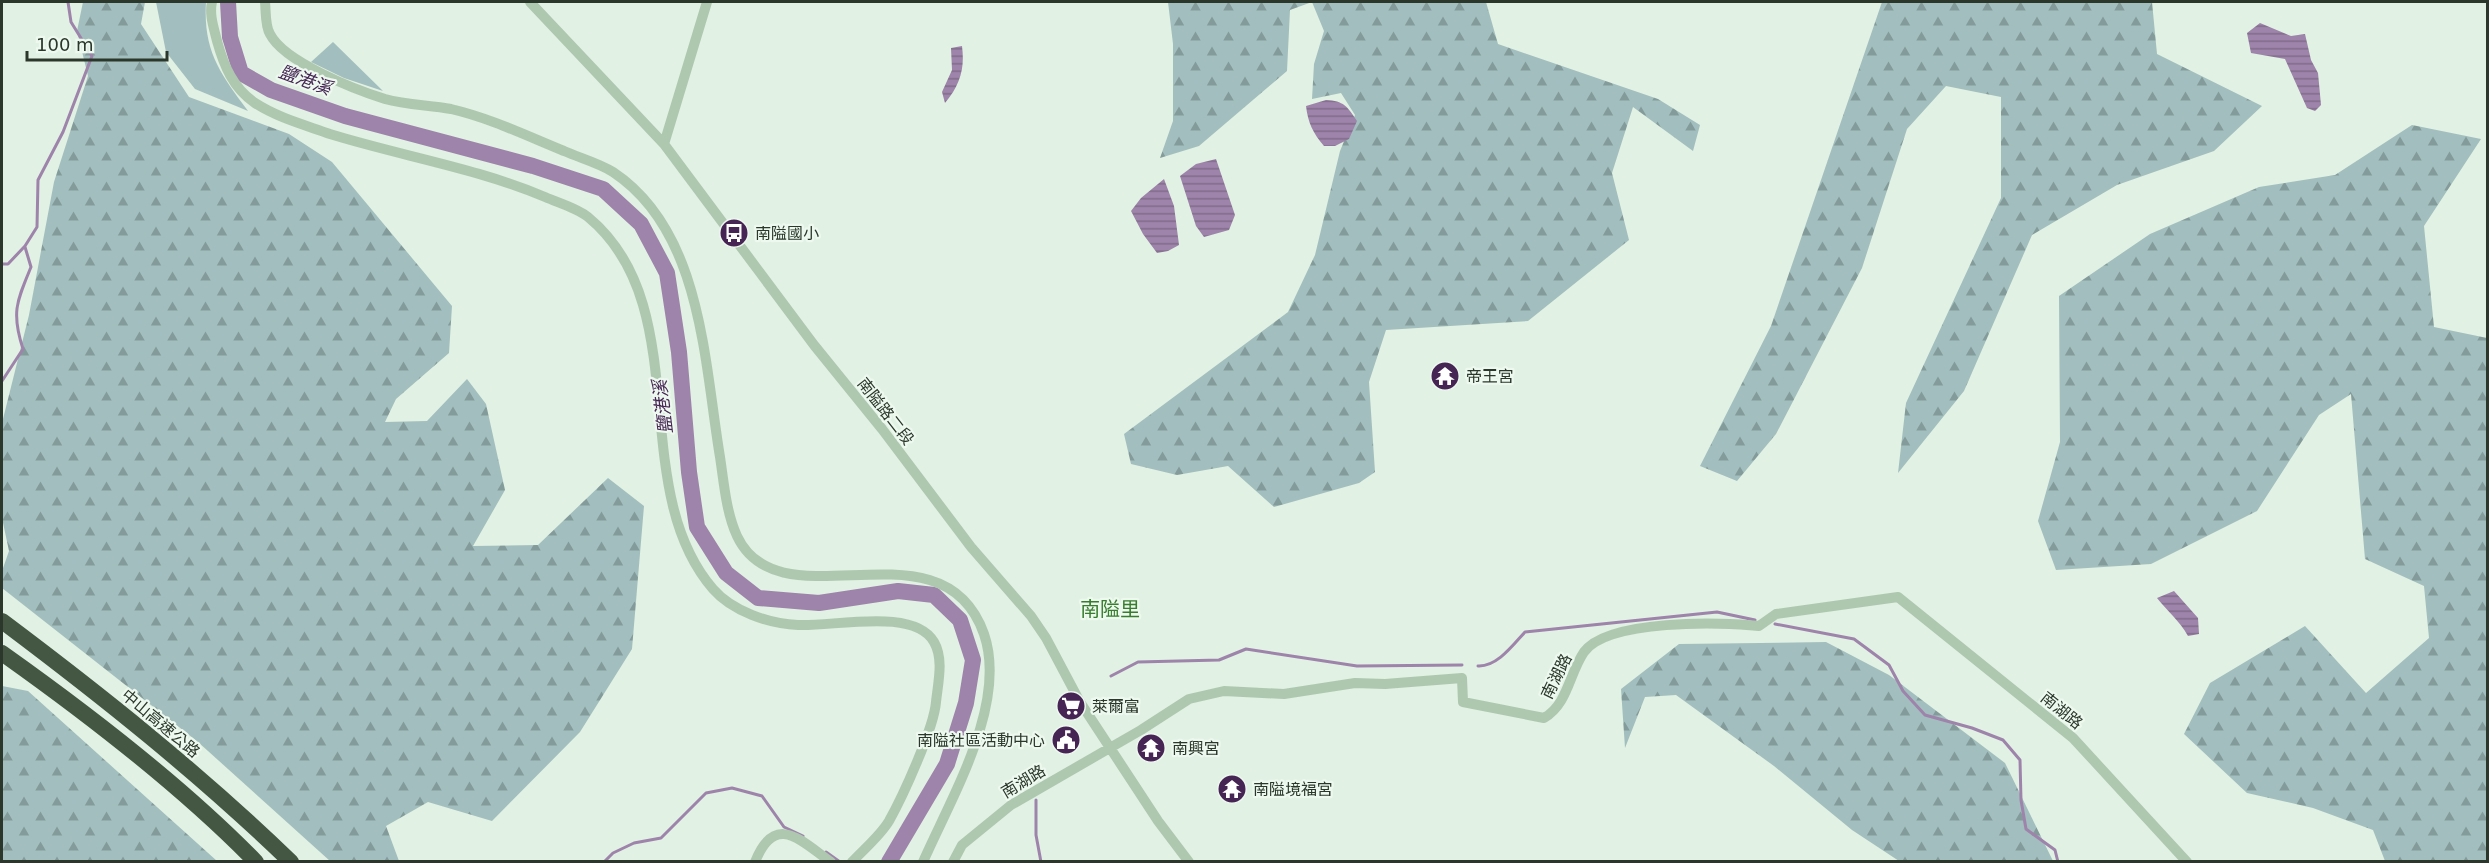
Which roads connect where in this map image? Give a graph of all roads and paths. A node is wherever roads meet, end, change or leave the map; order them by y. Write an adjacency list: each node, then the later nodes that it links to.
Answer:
1 (212, 2): 13 (street)
2 (265, 2): 14 (street)
3 (530, 2): 5 (street, 南隘路二段)
4 (707, 2): 5 (street)
5 (664, 144): 8 (street, 南隘路二段)
6 (2, 621): 10 (highway, 中山高速公路)
7 (2, 653): 9 (highway)
8 (1111, 748): 15 (street, 南湖路); 16 (street, 南隘路二段); 17 (street, 南湖路)
9 (256, 861)
10 (291, 861)
11 (754, 861): 12 (street)
12 (831, 861)
13 (852, 861)
14 (923, 861)
15 (953, 861)
16 (1189, 861)
17 (2187, 861)

